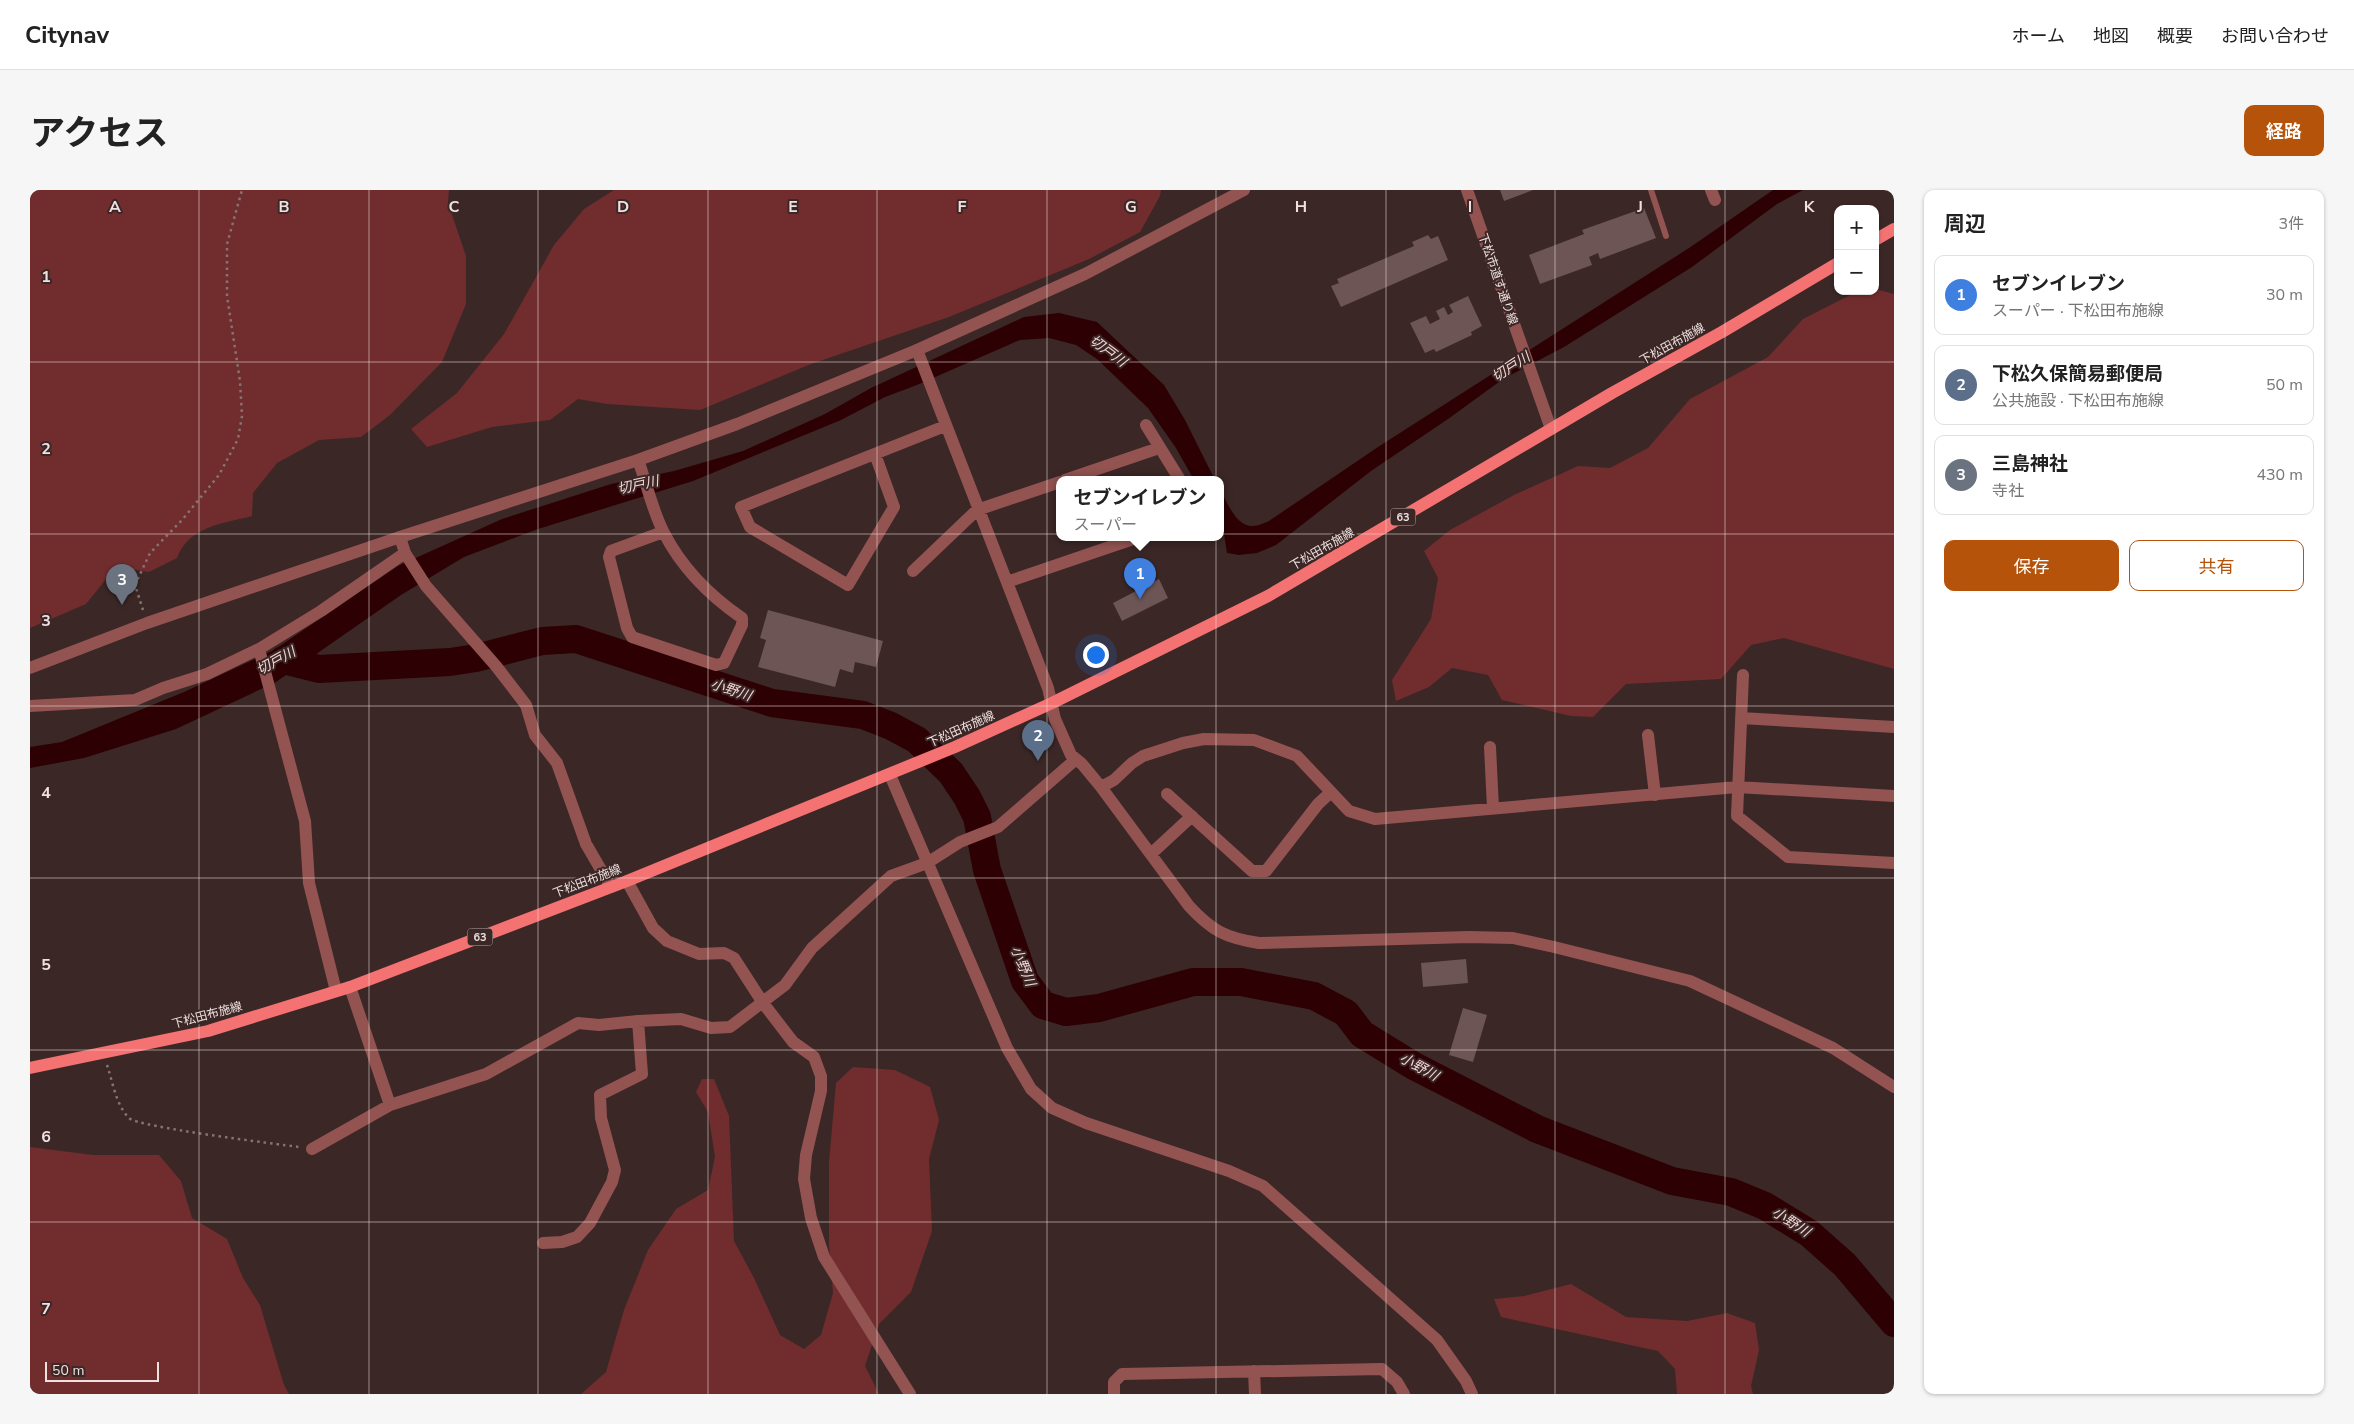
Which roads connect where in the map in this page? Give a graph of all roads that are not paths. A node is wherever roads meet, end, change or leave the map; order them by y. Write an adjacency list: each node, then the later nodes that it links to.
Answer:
1 (1244, 190): 8 (street)
2 (1466, 190): 11 (street, 下松市道す通り線)
3 (1651, 190): 5 (lane)
4 (1894, 229): 6 (main road)
5 (1666, 236)
6 (1879, 238)
7 (1834, 265): 11 (main road, 下松田布施線 / 63)
8 (919, 354): 10 (street); 14 (street)
9 (1146, 425): 12 (street)
10 (945, 426): 13 (street); 18 (street)
11 (1550, 430): 28 (main road, 下松田布施線 / 63)
12 (1159, 448): 15 (street); 16 (street)
13 (876, 454): 13 (street)
14 (638, 460): 19 (street); 20 (street)
15 (1077, 476)
16 (1177, 476)
17 (1056, 483): 18 (street)
18 (977, 510): 23 (street); 24 (street)
19 (664, 532): 19 (street)
20 (400, 537): 22 (street); 26 (street)
21 (1127, 541): 24 (street)
22 (406, 556): 25 (street); 48 (street)
23 (913, 571)
24 (1007, 582): 28 (street)
25 (259, 649): 29 (street); 50 (street)
26 (30, 668)
27 (1743, 675): 30 (street)
28 (1052, 703): 34 (street); 35 (main road, 下松田布施線 / 63)
29 (30, 706)
30 (1741, 718): 31 (street); 37 (street)
31 (1894, 727)
32 (1648, 735): 40 (street)
33 (1490, 747): 42 (street)
34 (1075, 760): 36 (street); 45 (street)
35 (890, 775): 45 (street); 47 (main road, 下松田布施線 / 63)
36 (1101, 787): 38 (street); 44 (street)
37 (1738, 788): 40 (street); 41 (street); 46 (street)
38 (1330, 793): 42 (street); 43 (street)
39 (1167, 794): 43 (street)
40 (1654, 795): 42 (street)
41 (1894, 796)
42 (1493, 808)
43 (1192, 816): 44 (street)
44 (1152, 853): 54 (street)
45 (927, 863): 51 (street); 63 (street)
46 (1894, 863)
47 (627, 881): 48 (main road, 下松田布施線 / 63); 51 (street)
48 (611, 886): 49 (main road, 下松田布施線 / 63)
49 (350, 987): 50 (main road, 下松田布施線 / 63); 55 (street)
50 (336, 991): 53 (main road, 下松田布施線 / 63)
51 (763, 1003): 52 (street); 59 (street)
52 (638, 1021): 55 (street); 57 (street)
53 (30, 1068)
54 (1894, 1087)
55 (390, 1105): 56 (street)
56 (312, 1149)
57 (543, 1243)
58 (1254, 1372): 60 (street); 61 (street); 62 (street)
59 (910, 1394)
60 (1114, 1394)
61 (1255, 1394)
62 (1404, 1394)
63 (1472, 1394)

